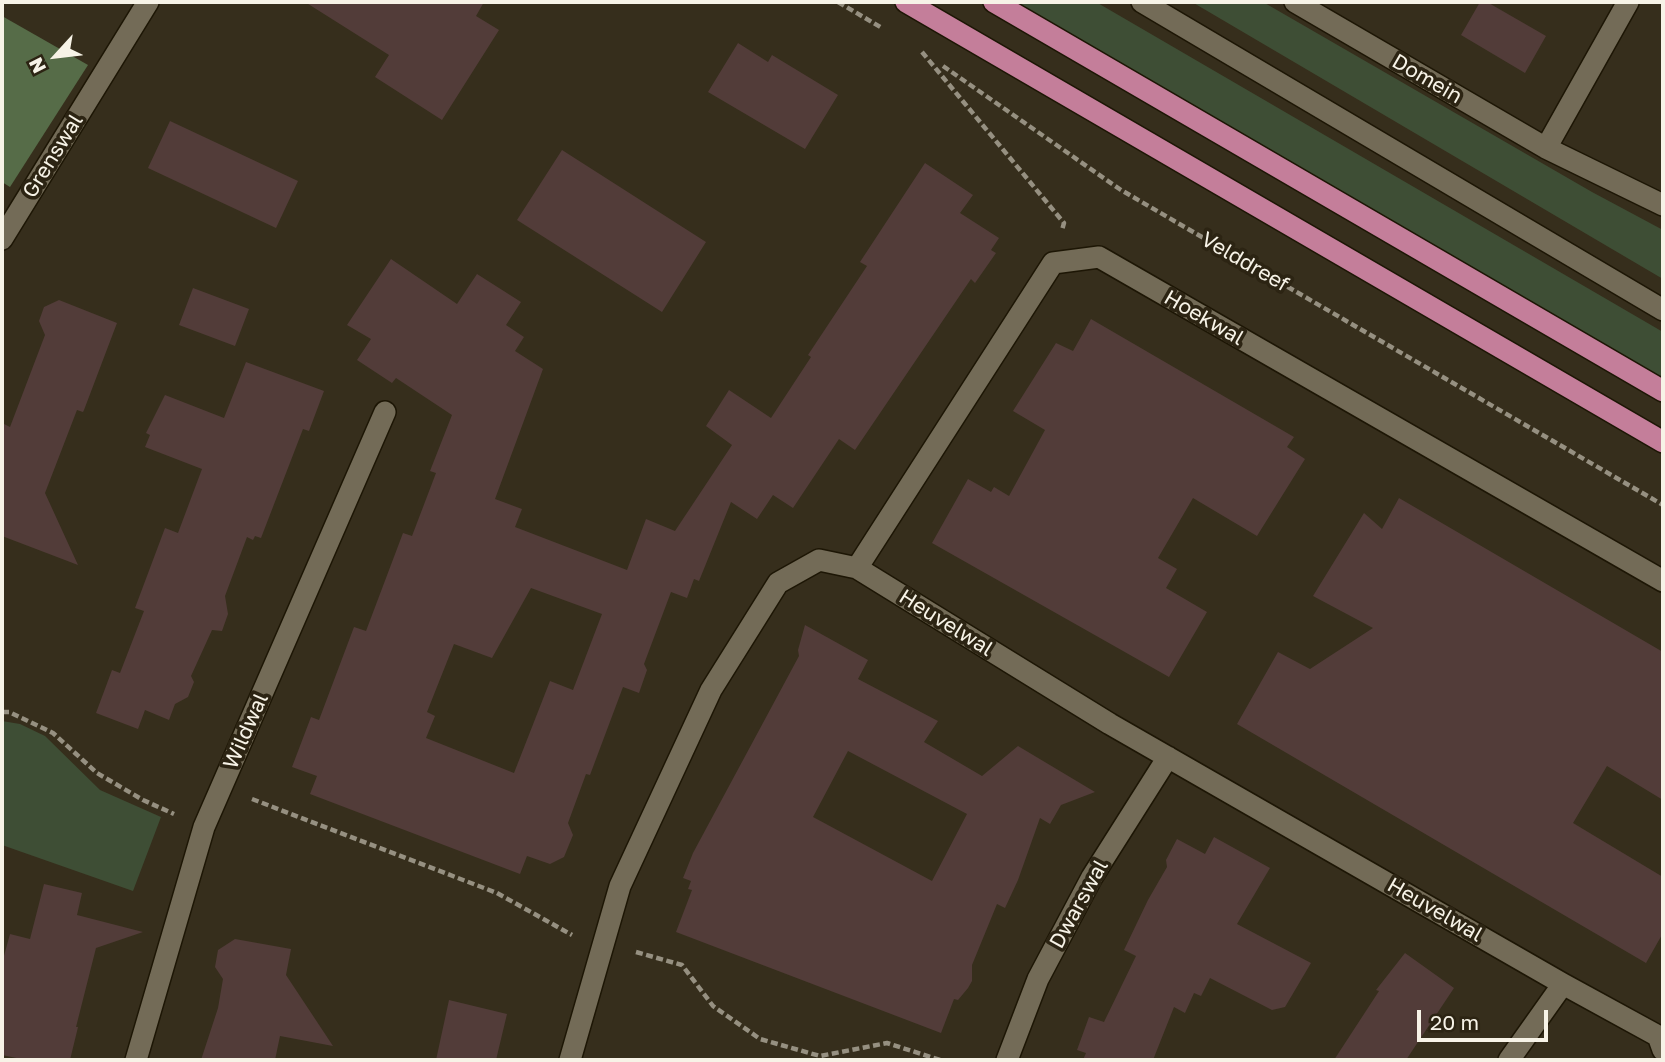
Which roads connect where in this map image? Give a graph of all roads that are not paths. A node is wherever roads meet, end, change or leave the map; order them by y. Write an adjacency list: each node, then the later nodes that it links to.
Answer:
1 (148, 2): 9 (street, Grenswal)
2 (906, 2): 13 (main road)
3 (994, 2): 11 (main road)
4 (1142, 2): 10 (street)
5 (1629, 2): 7 (street)
6 (1305, 4): 7 (street, Domein)
7 (1546, 148): 8 (street, Domein)
8 (1663, 205)
9 (2, 239)
10 (1663, 310)
11 (1663, 391)
12 (385, 412): 19 (street, Wildwal)
13 (1663, 442)
14 (857, 568): 15 (street, Hoekwal); 16 (street, Heuvelwal); 20 (street, Heuvelwal)
15 (1663, 581)
16 (1168, 757): 17 (street, Heuvelwal); 21 (street, Dwarswal)
17 (1563, 984): 18 (street, Heuvelwal); 22 (street)
18 (1662, 1038)
19 (136, 1060)
20 (570, 1060)
21 (1007, 1060)
22 (1509, 1060)

